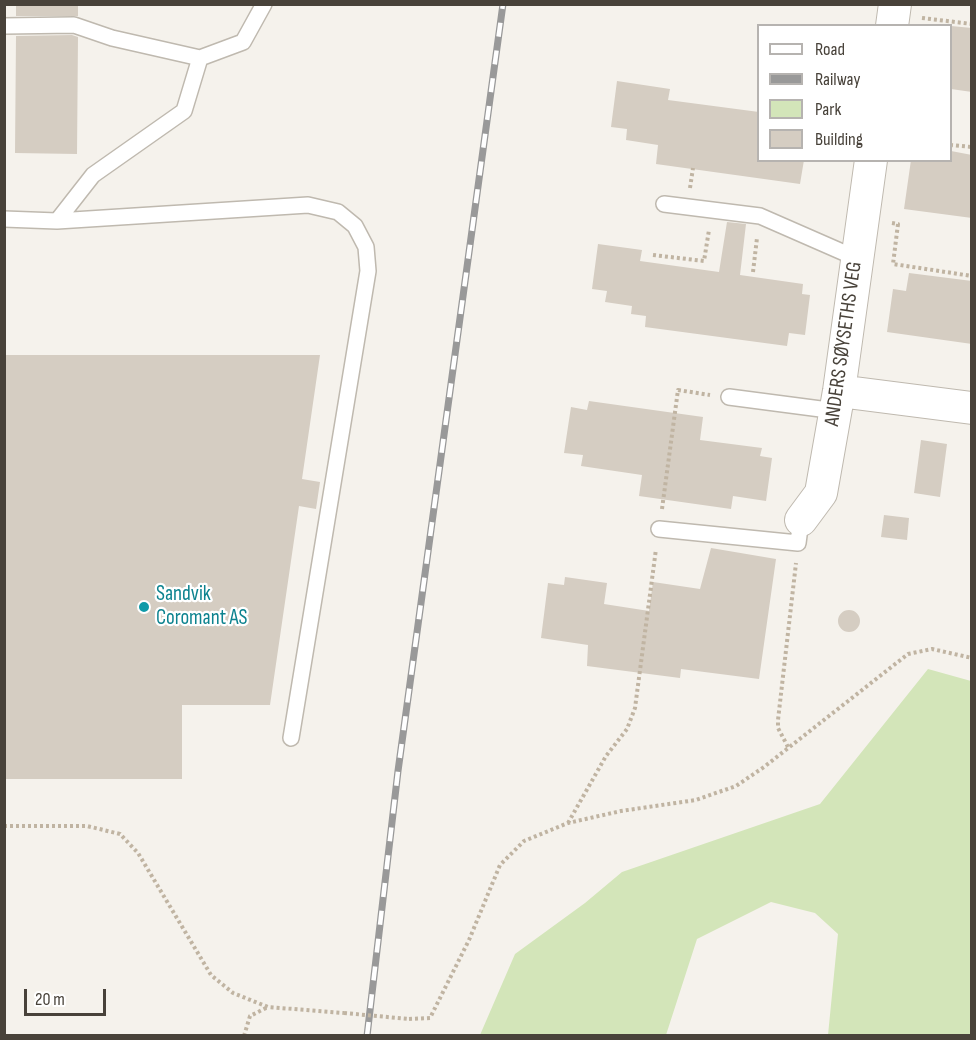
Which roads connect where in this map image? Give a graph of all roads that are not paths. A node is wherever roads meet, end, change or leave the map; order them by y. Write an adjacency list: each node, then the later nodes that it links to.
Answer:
1 (264, 4): 5 (lane)
2 (895, 4): 3 (street)
3 (892, 24)
4 (4, 26): 5 (lane)
5 (200, 58): 9 (lane)
6 (871, 162): 10 (street, ANDERS SØYSETHS VEG)
7 (664, 204): 10 (lane)
8 (4, 219): 9 (lane)
9 (57, 221): 16 (lane)
10 (856, 258): 12 (street, ANDERS SØYSETHS VEG)
11 (729, 397): 12 (lane)
12 (837, 401): 13 (street); 15 (street, ANDERS SØYSETHS VEG)
13 (972, 408)
14 (659, 530): 15 (lane)
15 (800, 532)
16 (291, 738)

